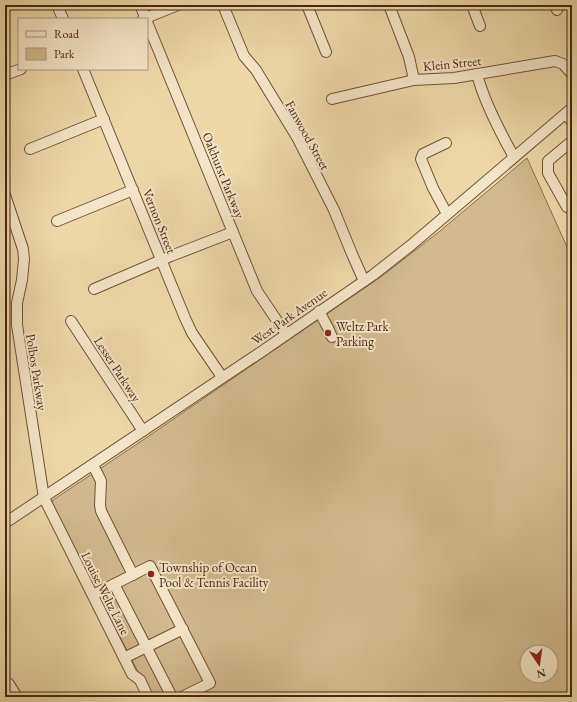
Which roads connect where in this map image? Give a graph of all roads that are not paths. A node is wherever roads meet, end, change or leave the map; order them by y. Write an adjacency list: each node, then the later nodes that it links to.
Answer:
1 (57, 5): 8 (street)
2 (140, 5): 9 (street, Oakhurst Parkway)
3 (178, 5): 10 (street)
4 (223, 5): 34 (street, Fanwood Street)
5 (307, 5): 13 (street)
6 (388, 5): 19 (street)
7 (472, 5): 11 (street)
8 (63, 18)
9 (144, 18)
10 (148, 19)
11 (480, 26)
12 (148, 27): 32 (street, Oakhurst Parkway)
13 (326, 52)
14 (18, 70): 18 (street)
15 (84, 70): 22 (street, Vernon Street)
16 (477, 74): 17 (street, Klein Street); 19 (street, Klein Street); 26 (street)
17 (572, 74)
18 (5, 75)
19 (414, 80): 20 (street, Klein Street)
20 (332, 99)
21 (570, 115): 26 (street, West Park Avenue)
22 (104, 119): 25 (street); 27 (street, Vernon Street)
23 (572, 141): 29 (street)
24 (446, 143): 30 (street)
25 (30, 149)
26 (514, 157): 30 (street, West Park Avenue)
27 (133, 190): 31 (street); 33 (street, Vernon Street)
28 (5, 195): 43 (street, Polbos Parkway)
29 (572, 203)
30 (447, 214): 34 (street, West Park Avenue)
31 (57, 221)
32 (233, 232): 33 (street); 38 (street, Oakhurst Parkway)
33 (162, 261): 35 (street); 40 (street, Vernon Street)
34 (364, 281): 36 (street, West Park Avenue)
35 (94, 289)
36 (319, 311): 38 (street, West Park Avenue); 39 (street)
37 (71, 321): 41 (street, Lesser Parkway)
38 (286, 334): 40 (street, West Park Avenue)
39 (332, 337)
40 (222, 377): 41 (street, West Park Avenue)
41 (143, 431): 42 (street, West Park Avenue)
42 (92, 465): 43 (street, West Park Avenue); 45 (street)
43 (44, 498): 44 (street, West Park Avenue); 47 (street, Louise Weltz Lane)
44 (5, 523)
45 (132, 575): 46 (street); 48 (street)
46 (114, 584): 47 (street); 49 (street)
47 (93, 595): 50 (street, Louise Weltz Lane)
48 (183, 629): 49 (street); 55 (street)
49 (146, 647): 50 (street); 54 (street)
50 (124, 658): 53 (street, Louise Weltz Lane)
51 (5, 681): 52 (street)
52 (17, 697)
53 (148, 697)
54 (172, 697)
55 (182, 697)

